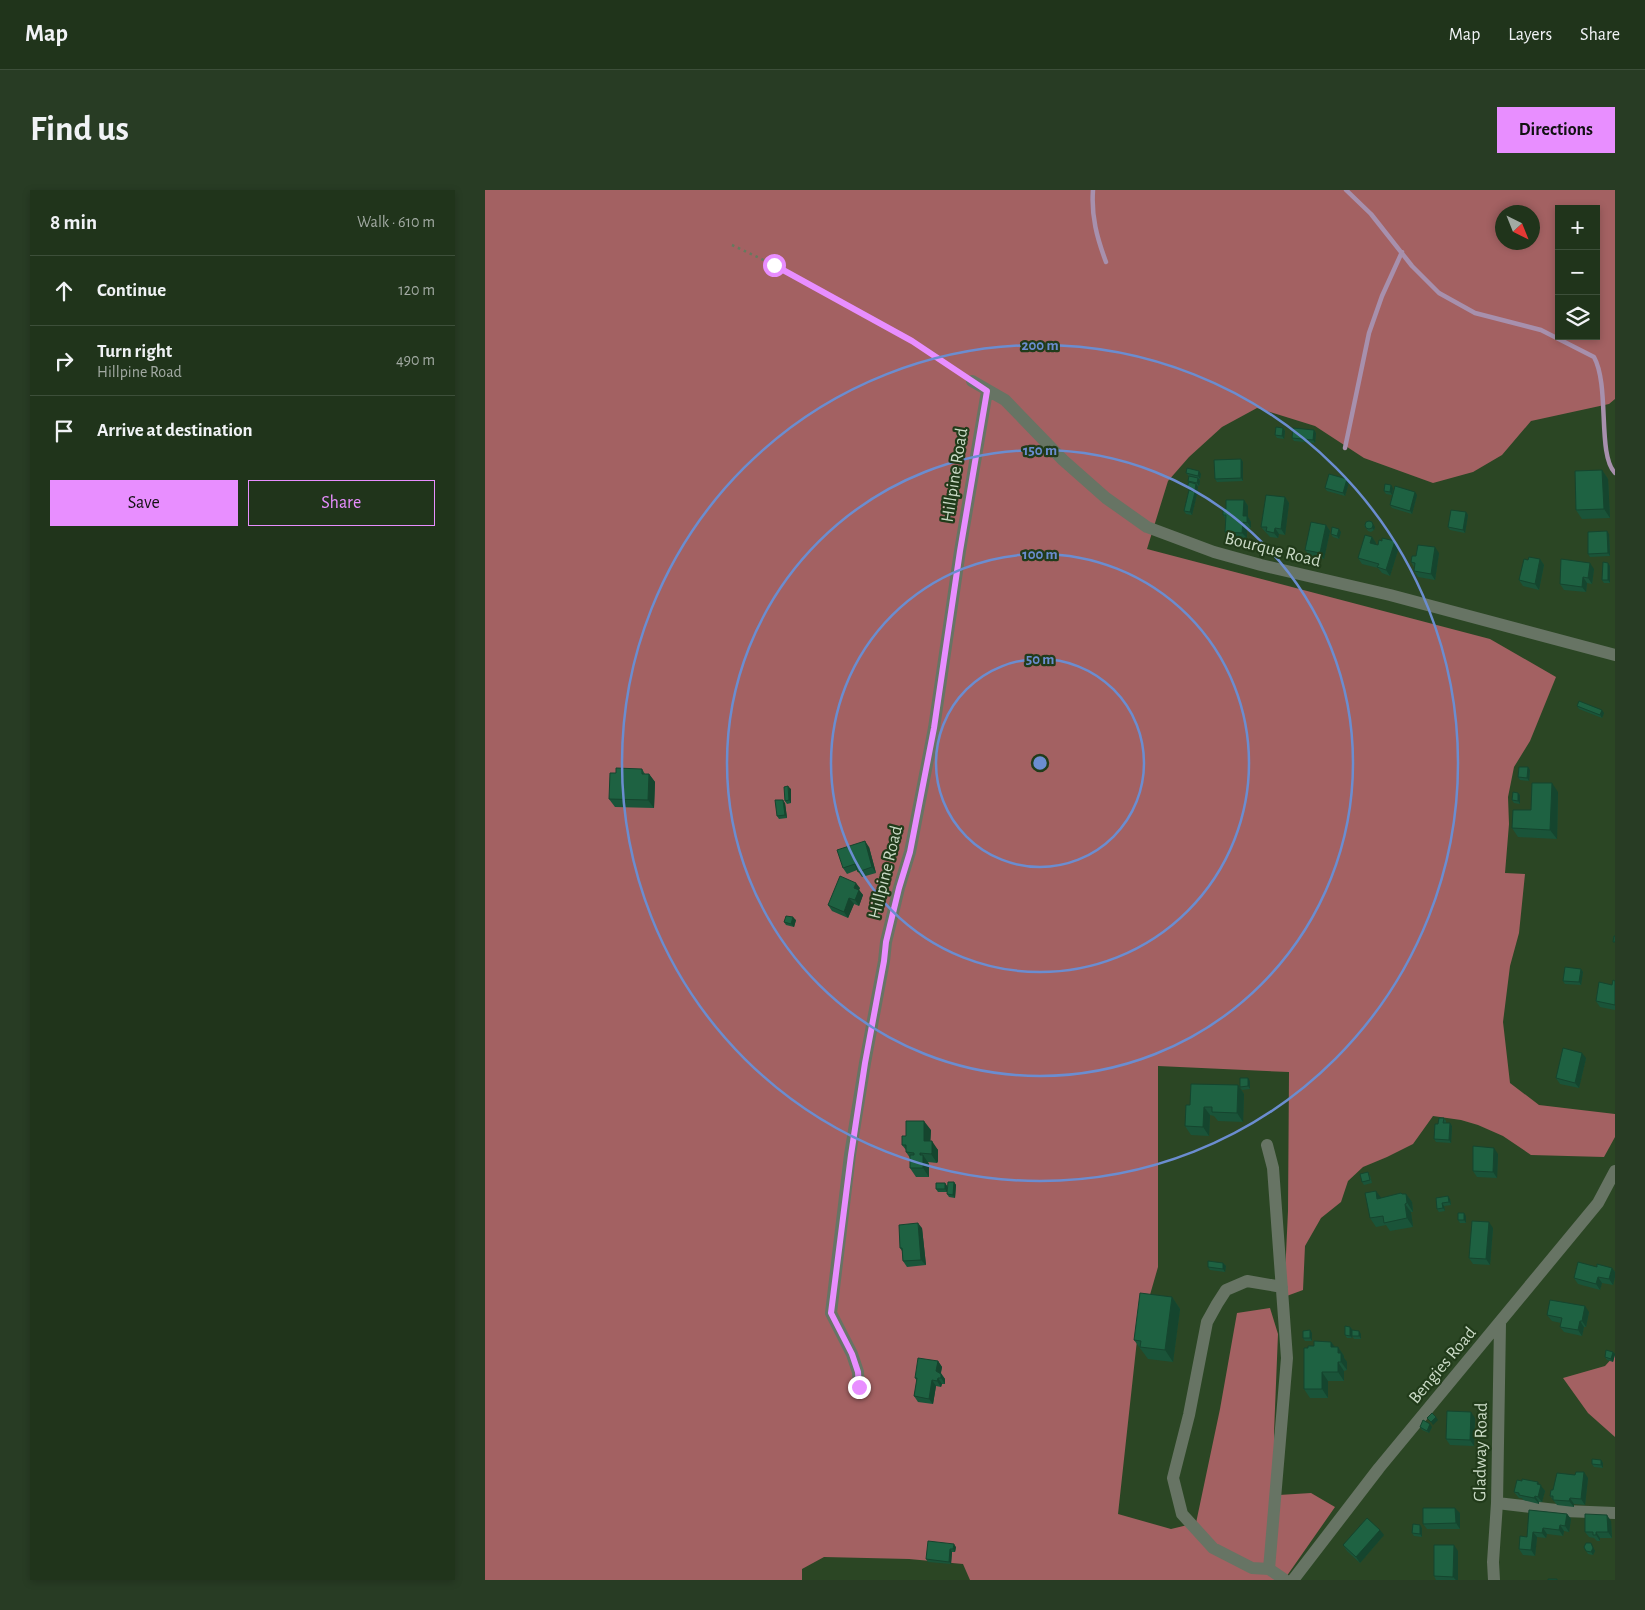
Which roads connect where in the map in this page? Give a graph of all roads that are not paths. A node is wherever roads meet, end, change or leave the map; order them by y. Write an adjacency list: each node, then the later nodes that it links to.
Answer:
1 (972, 381): 2 (street, Bourque Road)
2 (987, 391): 3 (street, Bourque Road); 8 (street, Hillpine Road)
3 (1615, 655)
4 (1267, 1145): 6 (street)
5 (1615, 1171): 7 (street, Bengies Road)
6 (1282, 1286): 11 (street); 11 (street)
7 (1499, 1324): 9 (street, Gladway Road); 13 (street, Bengies Road)
8 (859, 1387)
9 (1497, 1502): 10 (street); 14 (street, Gladway Road)
10 (1615, 1512)
11 (1269, 1569): 12 (street)
12 (1285, 1580)
13 (1293, 1580)
14 (1494, 1580)

